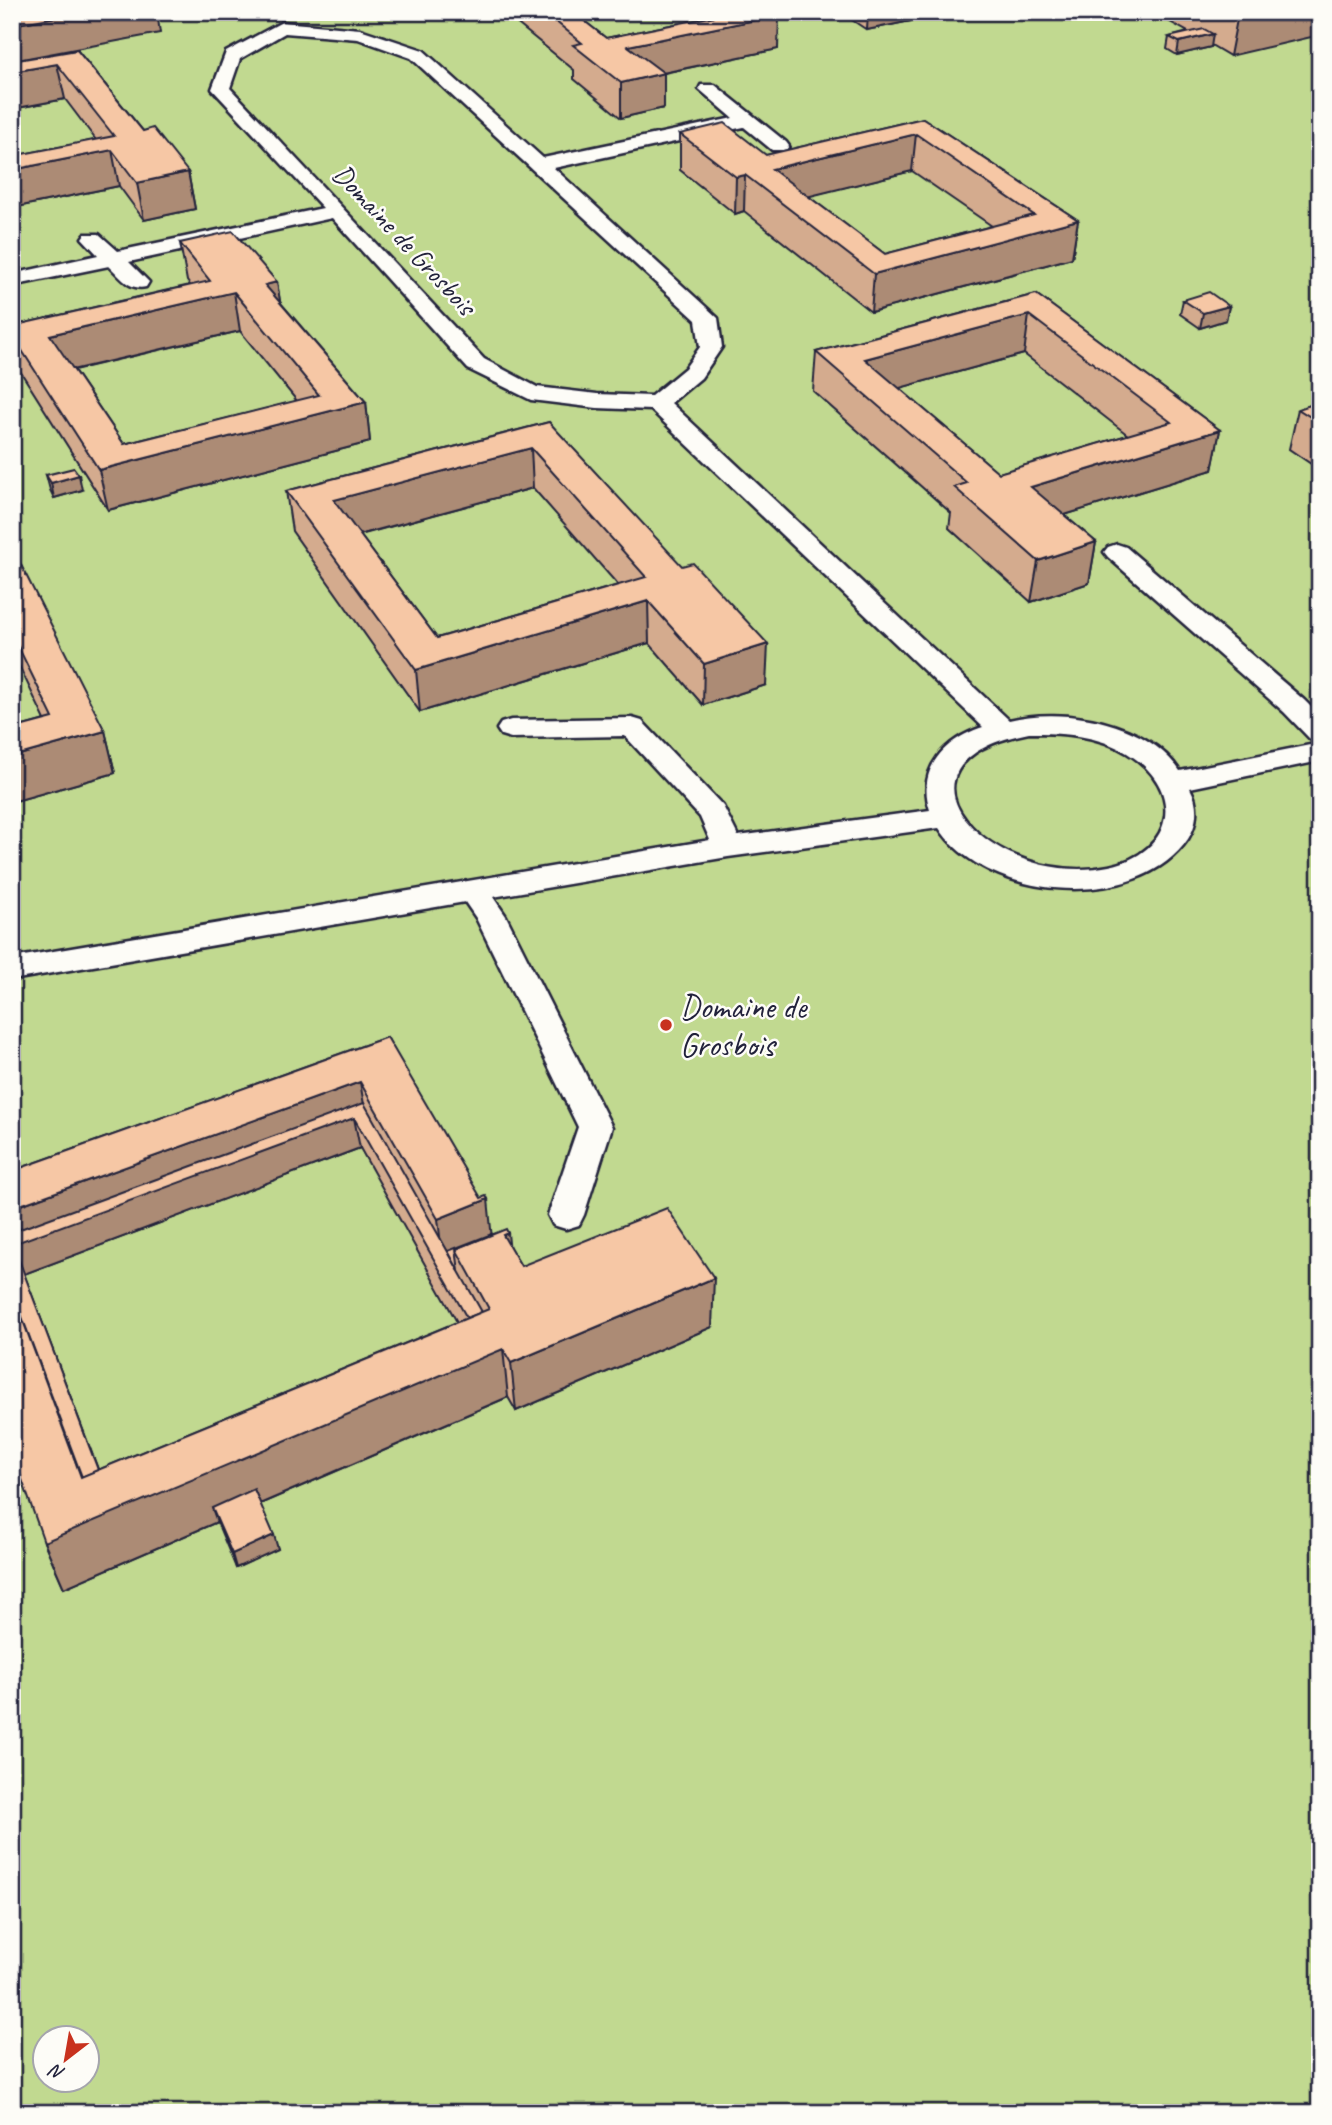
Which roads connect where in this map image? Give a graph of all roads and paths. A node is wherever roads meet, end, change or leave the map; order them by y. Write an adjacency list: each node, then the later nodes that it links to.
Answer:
1 (275, 19): 5 (lane, Domaine de Grosbois); 6 (lane, Domaine de Grosbois)
2 (708, 89): 3 (lane)
3 (748, 121): 4 (lane); 5 (lane)
4 (779, 146)
5 (539, 164): 11 (lane, Domaine de Grosbois)
6 (337, 211): 8 (lane); 11 (lane, Domaine de Grosbois)
7 (92, 238): 8 (lane)
8 (113, 258): 9 (lane); 10 (lane)
9 (12, 280)
10 (138, 282)
11 (657, 403): 14 (lane)
12 (1117, 552): 15 (lane)
13 (511, 729): 19 (lane)
14 (1002, 729): 17 (lane); 18 (lane)
15 (1320, 733)
16 (1320, 752): 17 (lane)
17 (1174, 782): 18 (lane)
18 (946, 817): 19 (lane)
19 (728, 847): 20 (lane)
20 (474, 892): 21 (lane); 22 (lane)
21 (12, 969)
22 (566, 1215)

